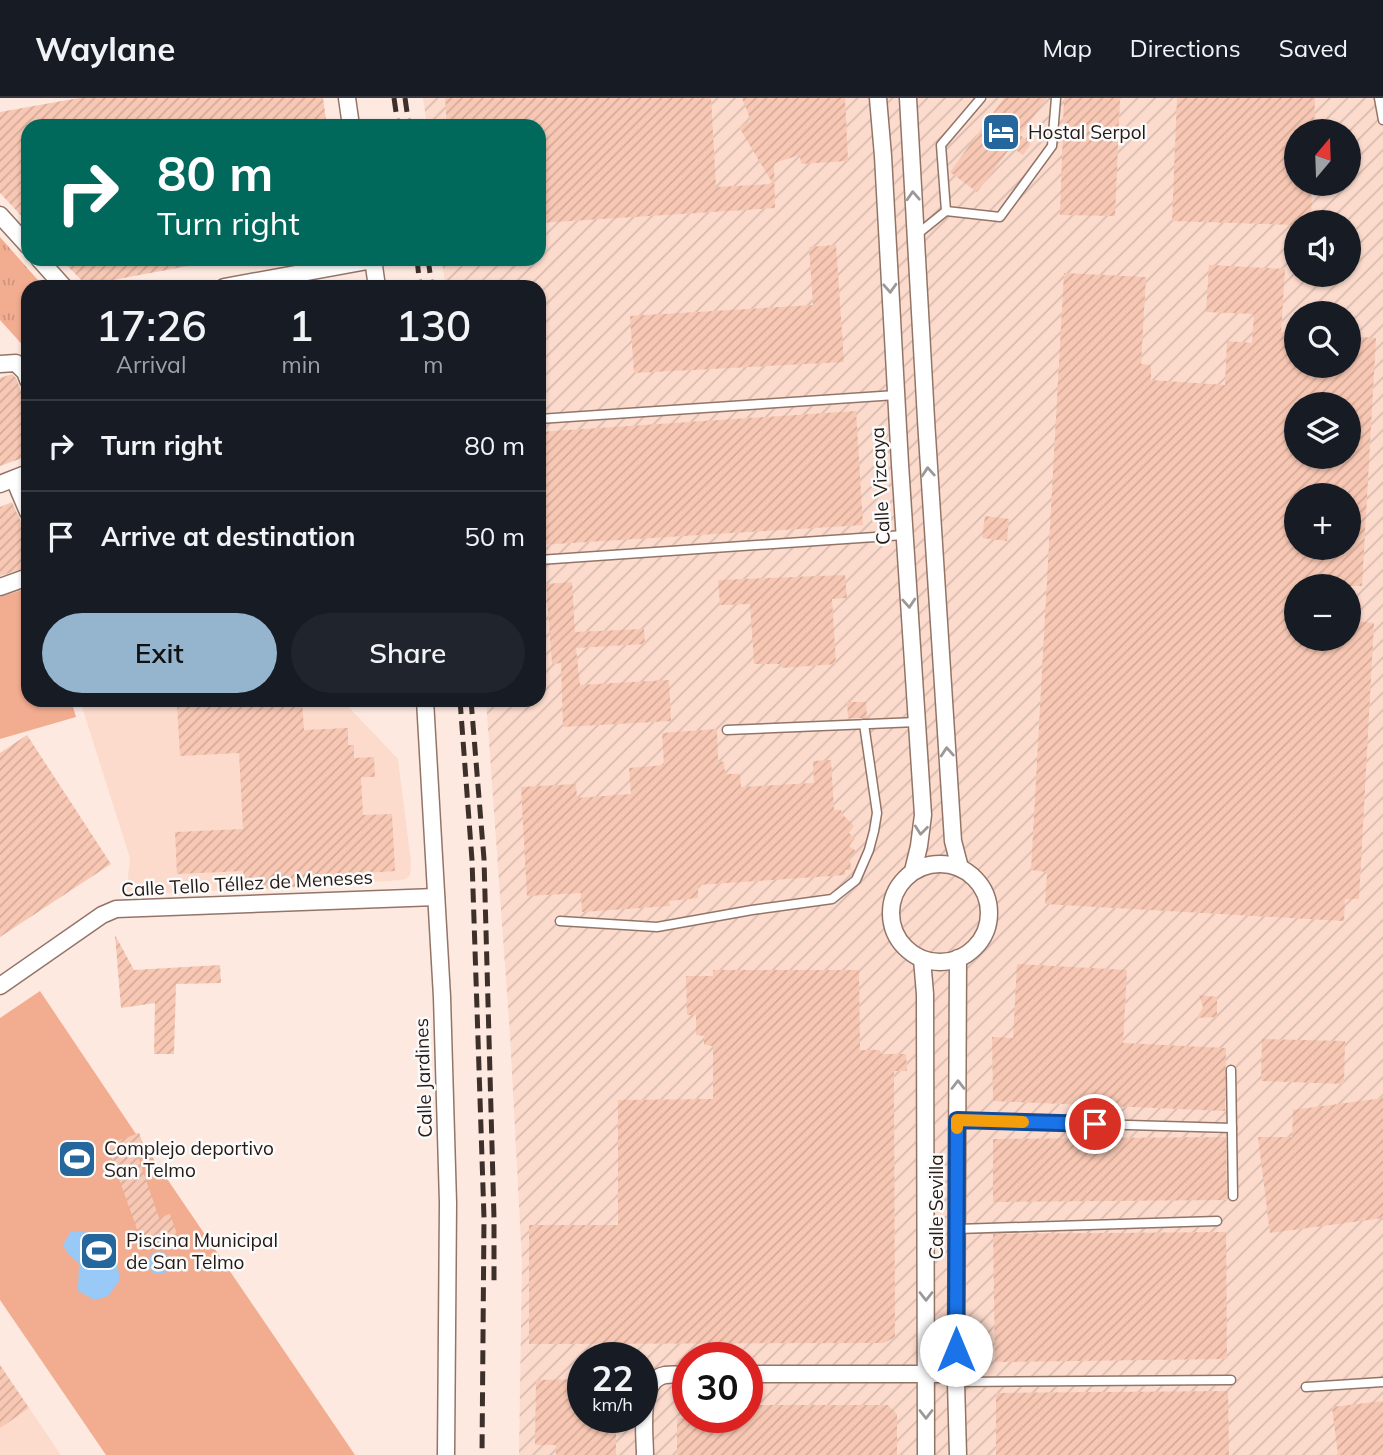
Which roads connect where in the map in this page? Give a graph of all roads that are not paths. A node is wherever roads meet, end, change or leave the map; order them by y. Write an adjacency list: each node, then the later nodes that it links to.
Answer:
1 (347, 98): 7 (street)
2 (877, 98): 19 (street, Calle Vizcaya, one-way to 19)
3 (908, 98): 11 (street, one-way to 3)
4 (981, 98): 9 (lane)
5 (1056, 98): 9 (lane)
6 (1378, 98): 8 (lane)
7 (350, 119)
8 (1383, 120)
9 (946, 211): 11 (lane)
10 (0, 215): 12 (street)
11 (915, 236): 24 (street, one-way to 11)
12 (21, 238)
13 (45, 266): 15 (street)
14 (340, 266): 16 (street)
15 (58, 280)
16 (263, 280)
17 (0, 364): 18 (street)
18 (21, 368)
19 (896, 395): 20 (lane); 23 (street, Calle Vizcaya)
20 (546, 419)
21 (14, 479): 22 (street)
22 (21, 496)
23 (904, 535): 24 (street); 25 (lane); 29 (street, Calle Vizcaya, one-way to 29)
24 (933, 540): 32 (street, one-way to 24)
25 (546, 560)
26 (21, 580): 27 (street)
27 (0, 587)
28 (425, 707): 34 (street, Calle Jardines)
29 (917, 722): 30 (lane); 33 (street, Calle Vizcaya, one-way to 33)
30 (864, 724): 31 (lane); 35 (lane)
31 (727, 730)
32 (960, 868): 33 (street); 36 (street)
33 (914, 871): 37 (street)
34 (436, 897): 38 (street, Calle Tello Téllez de Meneses); 52 (street, Calle Jardines)
35 (560, 920)
36 (958, 958): 37 (street); 40 (street, Calle Sevilla, one-way to 36)
37 (922, 959): 45 (street, Calle Sevilla, one-way to 45)
38 (0, 986)
39 (1231, 1070): 41 (lane)
40 (957, 1120): 41 (lane); 44 (street, Calle Sevilla)
41 (1232, 1128): 42 (lane)
42 (1233, 1196)
43 (1217, 1221): 44 (lane)
44 (957, 1229): 48 (street, Calle Sevilla)
45 (926, 1373): 46 (street); 48 (street); 54 (street, Calle Sevilla, one-way to 54)
46 (763, 1374)
47 (672, 1375): 53 (street)
48 (956, 1378): 49 (lane); 55 (street, Calle Sevilla)
49 (1231, 1380)
50 (1383, 1382): 51 (lane)
51 (1306, 1387)
52 (446, 1455)
53 (645, 1455)
54 (926, 1455)
55 (958, 1455)

